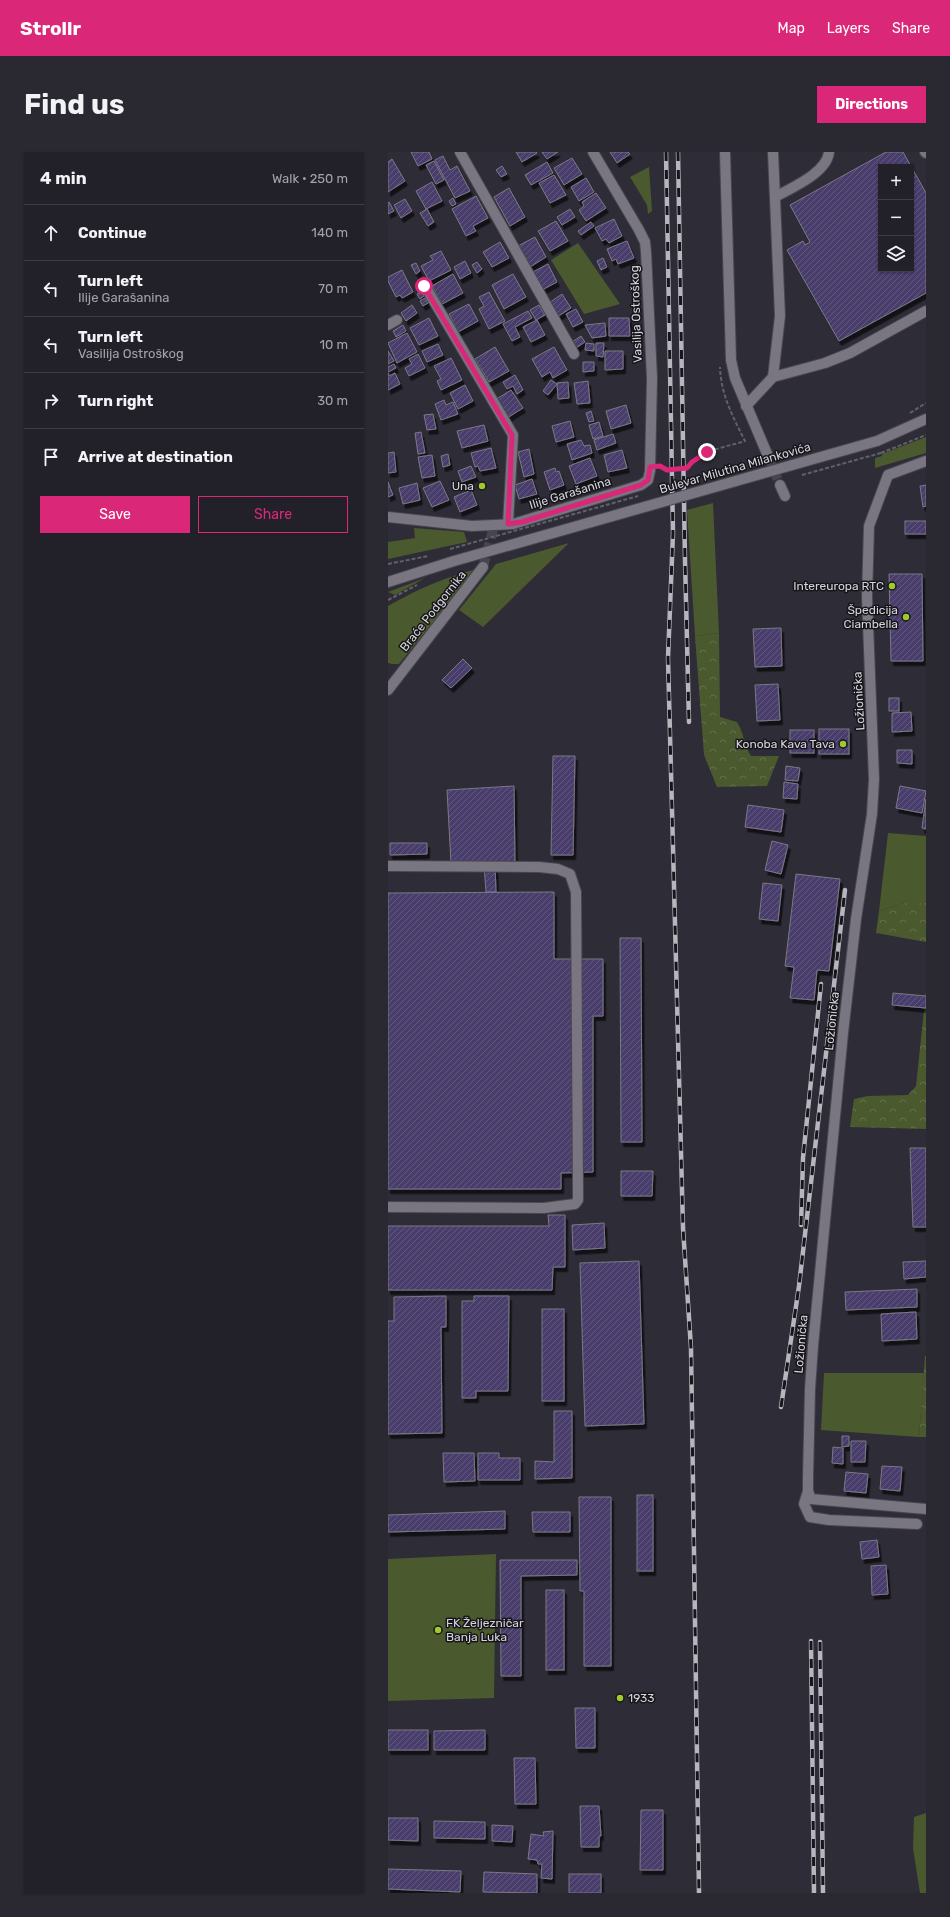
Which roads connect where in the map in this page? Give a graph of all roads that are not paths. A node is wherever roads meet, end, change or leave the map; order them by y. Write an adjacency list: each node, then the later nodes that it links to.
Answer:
1 (460, 152): 9 (street)
2 (593, 152): 16 (street, Vasilija Ostroškog)
3 (725, 152): 11 (street)
4 (773, 152): 6 (street)
5 (829, 152): 6 (street)
6 (775, 197): 10 (street)
7 (424, 286): 19 (street)
8 (926, 311): 10 (street)
9 (574, 354)
10 (773, 377): 11 (street)
11 (746, 406): 13 (street)
12 (926, 419): 21 (street, Bulevar Milutina Milankovića, bridge)
13 (768, 456)
14 (926, 461): 25 (street, Ložionička)
15 (780, 485): 17 (street)
16 (640, 488): 19 (street, Ilije Garašanina)
17 (785, 496)
18 (388, 518): 19 (street, Ilije Garašanina)
19 (508, 524)
20 (483, 567): 22 (street, Braće Podgornika)
21 (388, 582)
22 (388, 690)
23 (388, 866): 24 (street)
24 (388, 1207)
25 (808, 1491): 26 (street); 27 (street, Ložionička)
26 (926, 1509)
27 (917, 1524)

